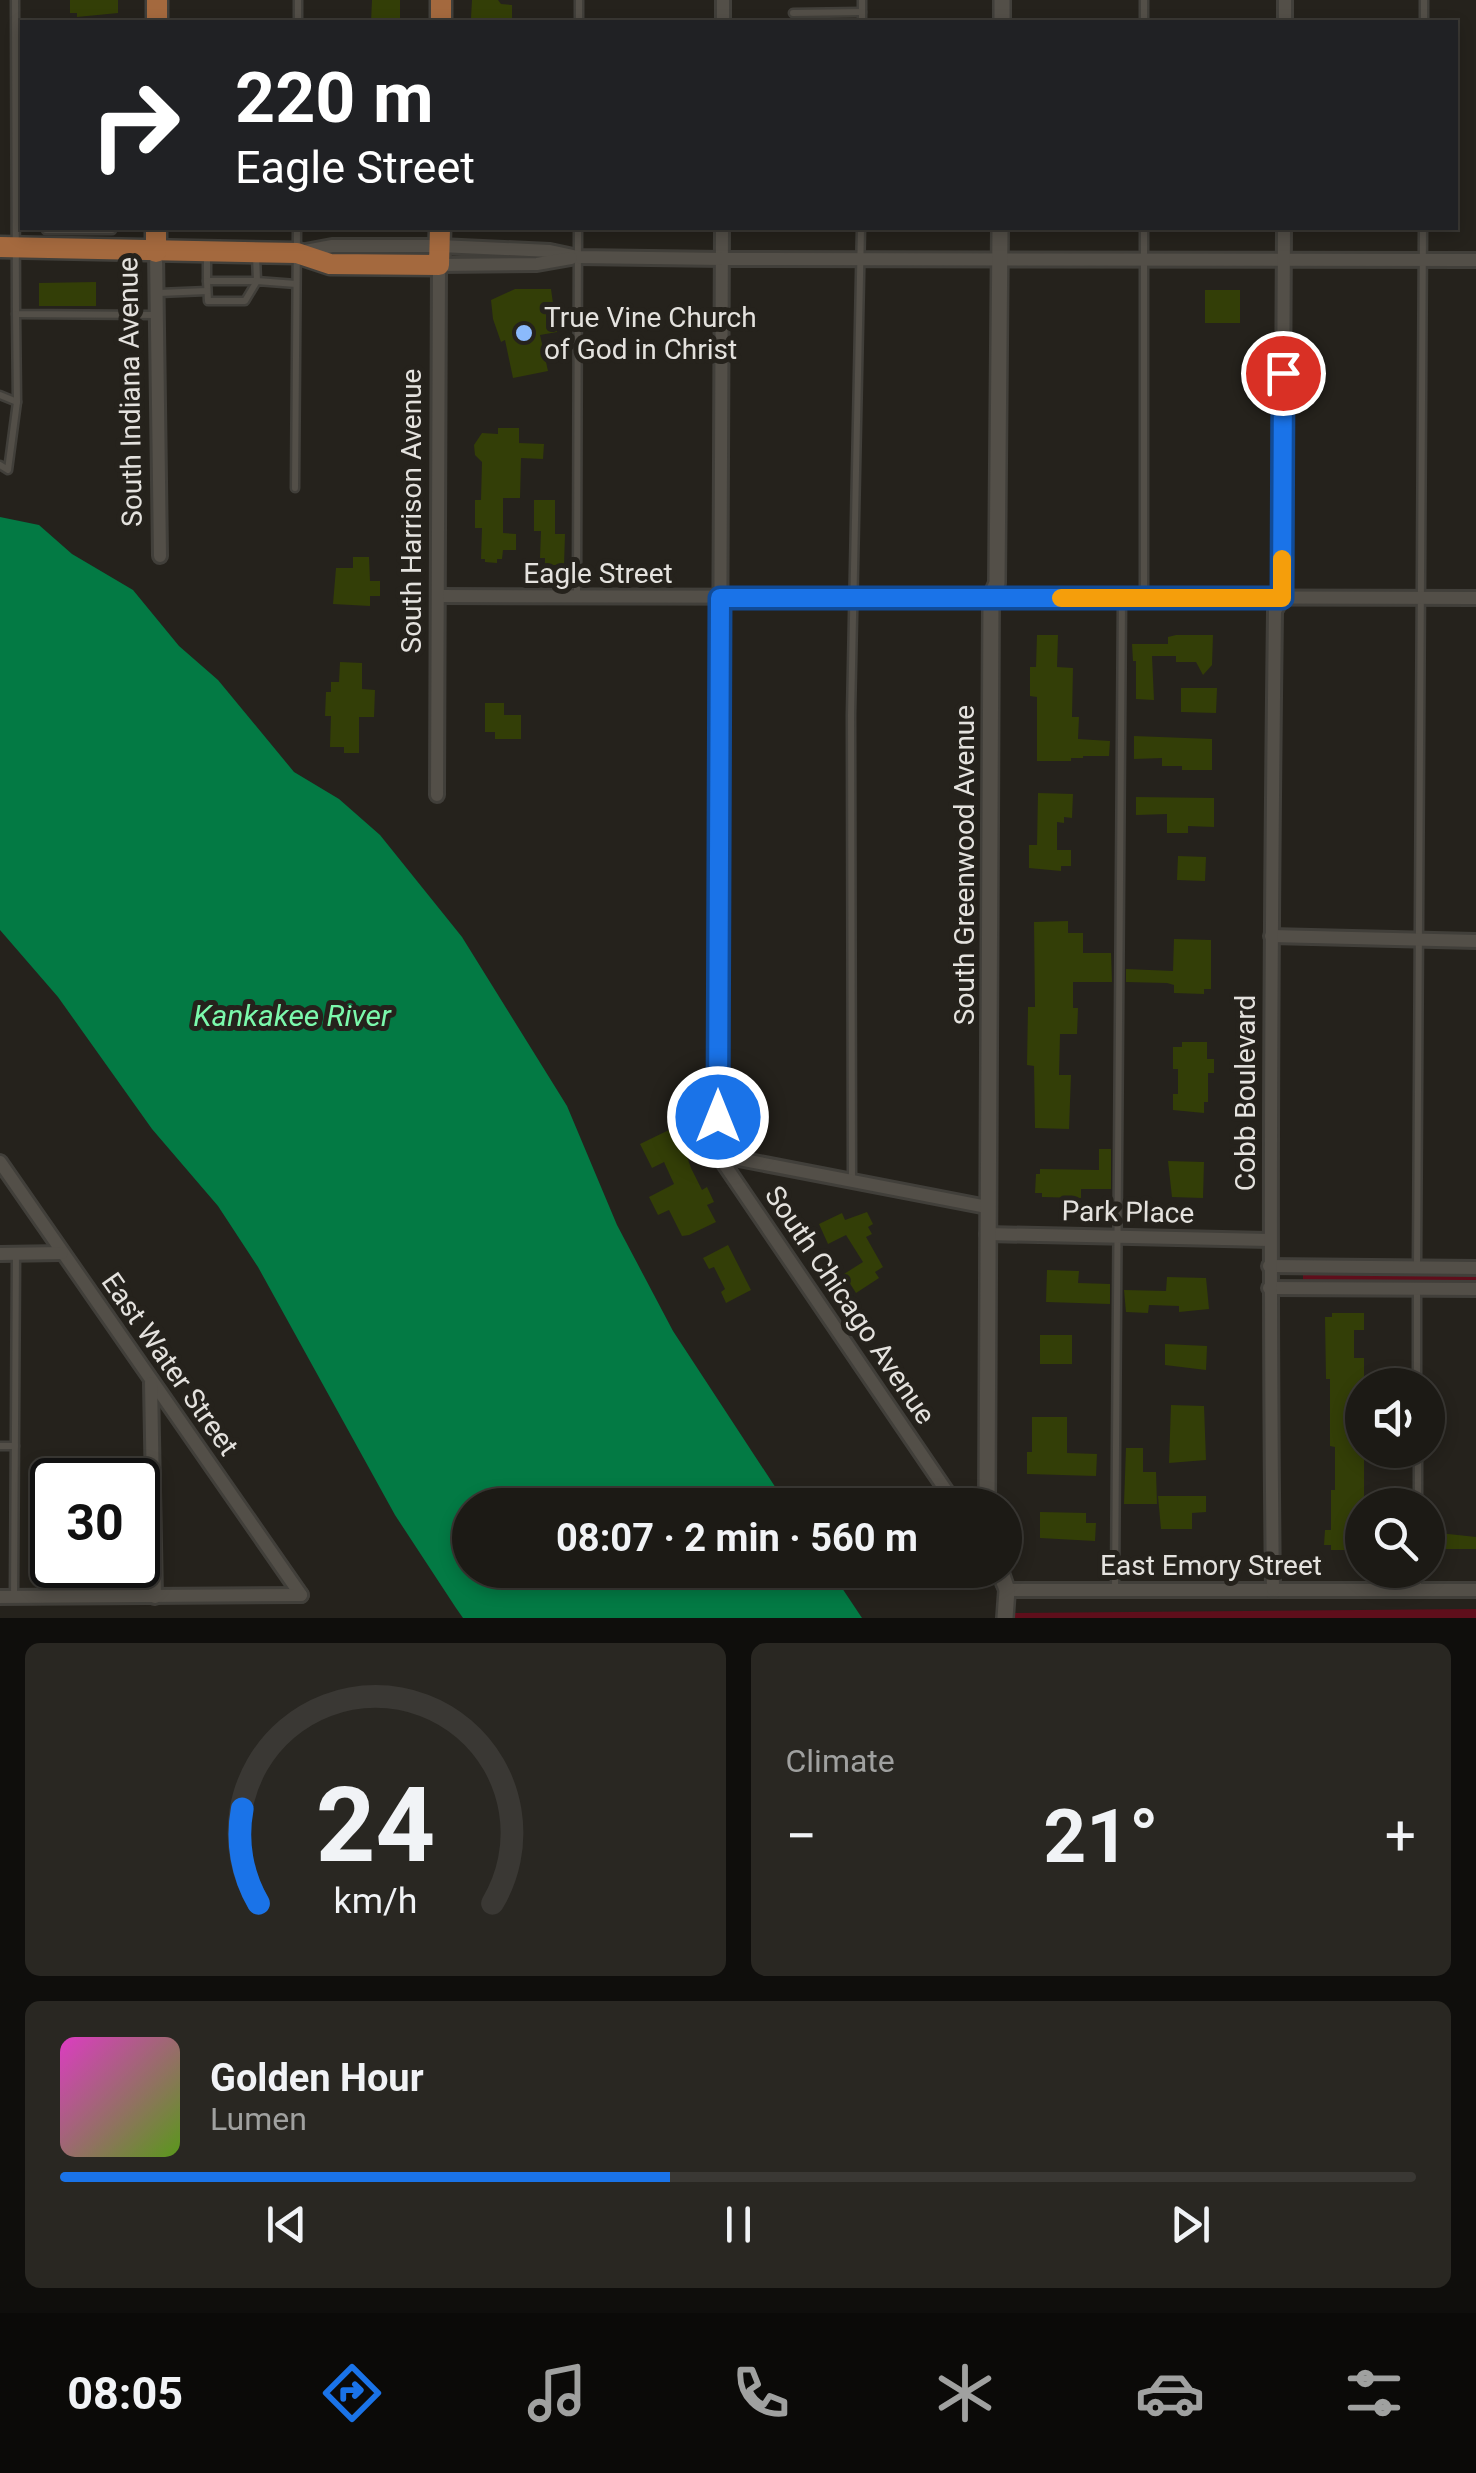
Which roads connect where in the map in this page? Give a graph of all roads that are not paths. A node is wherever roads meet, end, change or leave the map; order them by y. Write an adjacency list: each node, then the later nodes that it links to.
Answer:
1 (15, 0): 6 (lane)
2 (862, 0): 3 (lane)
3 (862, 12): 4 (lane); 5 (lane)
4 (792, 13)
5 (862, 20)
6 (19, 143): 23 (lane)
7 (156, 230): 19 (main road, South Indiana Avenue)
8 (297, 230): 22 (lane)
9 (578, 230): 24 (lane)
10 (722, 230): 25 (street)
11 (861, 230): 26 (lane)
12 (1000, 230): 27 (street, South Greenwood Avenue)
13 (1144, 230): 28 (lane)
14 (1284, 230): 29 (street, Cobb Boulevard)
15 (1423, 230): 30 (lane)
16 (46, 235): 17 (main road); 23 (main road)
17 (112, 236): 19 (main road)
18 (440, 246): 22 (main road); 24 (street); 44 (street, South Harrison Avenue)
19 (156, 252): 20 (main road); 23 (main road); 36 (street, South Indiana Avenue)
20 (206, 253): 21 (main road); 32 (lane)
21 (256, 253): 22 (main road); 33 (lane)
22 (297, 253): 34 (lane)
23 (7, 254): 37 (lane)
24 (578, 257): 25 (street); 45 (lane)
25 (722, 259): 26 (street); 46 (street)
26 (861, 259): 27 (street); 47 (lane)
27 (1000, 259): 28 (street); 48 (street, South Greenwood Avenue)
28 (1144, 259): 29 (street); 50 (lane)
29 (1284, 260): 30 (street); 51 (street, Cobb Boulevard)
30 (1423, 260): 31 (street); 52 (lane)
31 (1476, 260)
32 (207, 281): 33 (lane); 35 (lane)
33 (258, 281): 34 (lane); 35 (lane)
34 (296, 284): 42 (lane)
35 (208, 290): 36 (lane)
36 (156, 293): 38 (street, South Indiana Avenue)
37 (16, 314): 38 (lane); 40 (lane)
38 (157, 315): 43 (street, South Indiana Avenue)
39 (0, 395): 40 (lane)
40 (16, 402): 41 (lane)
41 (0, 465)
42 (296, 488)
43 (160, 556)
44 (439, 596): 45 (street, Eagle Street); 54 (street, South Harrison Avenue)
45 (577, 598): 46 (street, Eagle Street)
46 (720, 598): 47 (street, Eagle Street); 58 (street)
47 (854, 598): 48 (street, Eagle Street); 60 (lane)
48 (991, 598): 49 (street, Eagle Street); 61 (street, South Greenwood Avenue)
49 (1122, 598): 50 (street, Eagle Street); 63 (lane)
50 (1144, 598): 51 (street, Eagle Street)
51 (1282, 598): 52 (street, Eagle Street); 55 (street, Cobb Boulevard)
52 (1421, 598): 53 (street, Eagle Street); 56 (lane)
53 (1476, 598)
54 (437, 795)
55 (1271, 936): 56 (street); 64 (street, Cobb Boulevard)
56 (1419, 940): 57 (street); 69 (lane)
57 (1476, 941)
58 (718, 1155): 60 (street); 78 (street, South Chicago Avenue)
59 (0, 1162): 65 (street, East Water Street)
60 (852, 1181): 61 (street)
61 (986, 1208): 62 (street, South Greenwood Avenue)
62 (986, 1234): 63 (street, Park Place); 79 (street, South Greenwood Avenue)
63 (1118, 1237): 64 (street, Park Place); 81 (lane)
64 (1269, 1240): 68 (street, Cobb Boulevard)
65 (62, 1252): 67 (street); 75 (street, East Water Street)
66 (0, 1254): 67 (street)
67 (16, 1254): 77 (lane)
68 (1269, 1266): 69 (street); 71 (street, Cobb Boulevard)
69 (1417, 1268): 70 (street)
70 (1476, 1268)
71 (1270, 1288): 72 (street); 82 (street, Cobb Boulevard)
72 (1417, 1288): 73 (street); 74 (lane)
73 (1476, 1288)
74 (1417, 1368)
75 (151, 1381): 86 (street); 86 (street, East Water Street)
76 (0, 1446): 77 (lane)
77 (15, 1446): 85 (lane)
78 (944, 1488)
79 (987, 1488)
80 (1007, 1590): 81 (street, East Emory Street); 87 (street)
81 (1115, 1590): 82 (street, East Emory Street)
82 (1273, 1590): 83 (street, East Emory Street)
83 (1418, 1590): 84 (street, East Emory Street)
84 (1476, 1590)
85 (7, 1596): 86 (street)
86 (156, 1597)
87 (1004, 1618)

